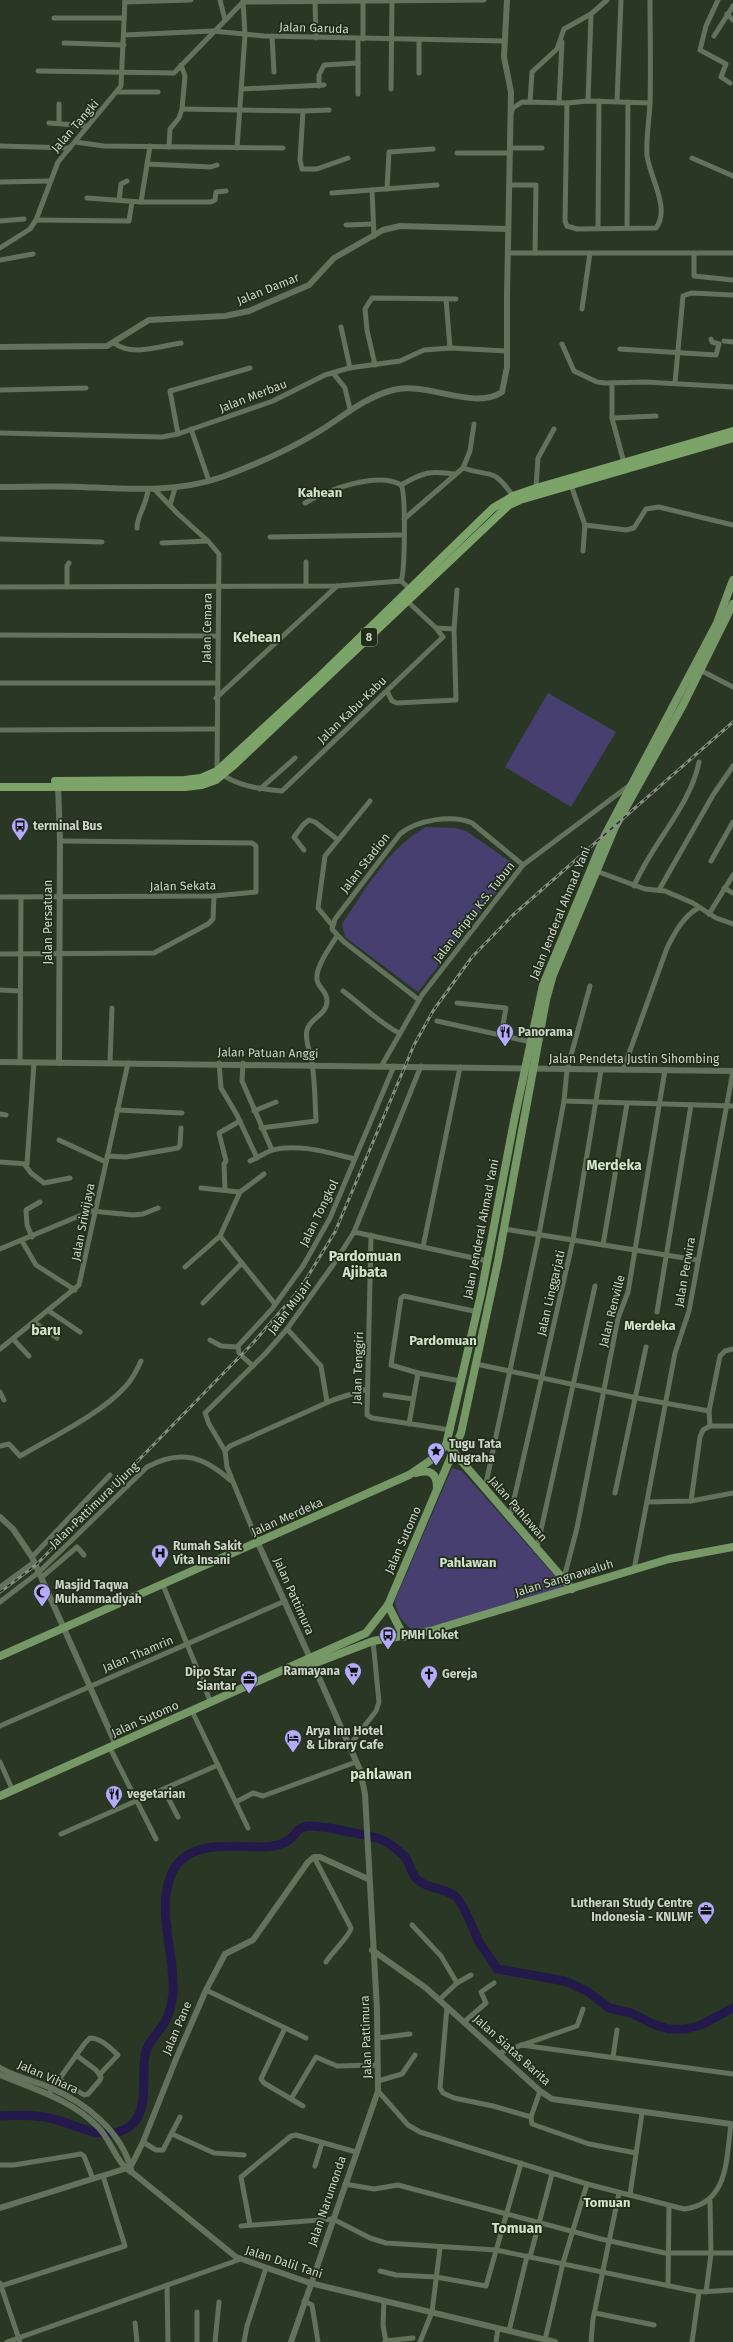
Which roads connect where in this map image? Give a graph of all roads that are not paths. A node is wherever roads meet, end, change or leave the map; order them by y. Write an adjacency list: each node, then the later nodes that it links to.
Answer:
1 (191, 0): 10 (street)
2 (220, 0): 20 (street)
3 (466, 0): 4 (street); 12 (street)
4 (484, 0)
5 (507, 0): 32 (street)
6 (607, 0): 16 (street)
7 (621, 0): 49 (street)
8 (650, 0): 54 (street)
9 (718, 0): 41 (street)
10 (125, 1): 19 (street, Jalan Tangki)
11 (243, 1): 13 (street); 20 (street); 24 (street)
12 (392, 1): 14 (street); 30 (street)
13 (315, 2): 14 (street); 28 (street)
14 (363, 2): 29 (street)
15 (733, 6): 17 (street)
16 (592, 14): 25 (street); 47 (street)
17 (727, 14): 21 (street); 27 (street)
18 (54, 18): 19 (street)
19 (124, 18): 23 (street, Jalan Tangki)
20 (225, 20): 22 (street)
21 (733, 20)
22 (213, 32): 23 (street, Jalan Garuda); 24 (street, Jalan Garuda); 36 (street)
23 (124, 35): 34 (street, Jalan Tangki)
24 (245, 35): 26 (street, Jalan Garuda); 42 (street)
25 (562, 35): 50 (street); 52 (street)
26 (272, 36): 28 (street, Jalan Garuda); 39 (street)
27 (714, 36)
28 (316, 38): 29 (street, Jalan Garuda)
29 (361, 39): 30 (street, Jalan Garuda); 35 (street)
30 (392, 39): 31 (street, Jalan Garuda); 43 (street)
31 (419, 40): 32 (street, Jalan Garuda); 40 (street)
32 (504, 41): 60 (street)
33 (64, 43): 34 (street)
34 (124, 45): 38 (street, Jalan Tangki)
35 (358, 63): 42 (street); 46 (street)
36 (181, 65): 38 (street); 56 (street)
37 (38, 71): 38 (street)
38 (123, 72): 44 (street, Jalan Tangki)
39 (274, 72)
40 (419, 73)
41 (730, 83)
42 (242, 89): 58 (street)
43 (391, 89)
44 (118, 92): 45 (street); 63 (street, Jalan Tangki)
45 (158, 92)
46 (358, 94)
47 (588, 101): 48 (street); 53 (street)
48 (599, 101): 49 (street); 98 (street)
49 (617, 101): 51 (street)
50 (530, 102): 52 (street); 60 (street)
51 (628, 102): 54 (street); 99 (street)
52 (559, 103): 53 (street)
53 (567, 103): 98 (street)
54 (650, 103): 99 (street)
55 (59, 104): 62 (street)
56 (182, 109): 58 (street); 67 (street)
57 (329, 110): 59 (street)
58 (240, 111): 59 (street); 69 (street)
59 (303, 111): 75 (street)
60 (511, 114): 73 (street)
61 (49, 123): 62 (street)
62 (59, 123): 63 (street)
63 (88, 126): 64 (street, Jalan Tangki)
64 (75, 142): 66 (street); 68 (street, Jalan Tangki)
65 (0, 146): 68 (street)
66 (150, 146): 67 (street); 77 (street)
67 (169, 146): 69 (street)
68 (70, 148): 82 (street, Jalan Tangki)
69 (237, 148): 70 (street)
70 (283, 148)
71 (542, 148): 73 (street)
72 (432, 149): 85 (street)
73 (510, 150): 74 (street); 84 (street)
74 (457, 153)
75 (348, 158)
76 (692, 158): 79 (street)
77 (147, 164): 78 (street); 92 (street)
78 (217, 165)
79 (733, 176)
80 (127, 181): 90 (street)
81 (0, 182): 82 (street)
82 (50, 182): 94 (street, Jalan Tangki)
83 (437, 185): 85 (street)
84 (509, 185): 100 (street); 104 (street)
85 (387, 189): 86 (street)
86 (372, 190): 88 (street); 96 (street)
87 (226, 191): 92 (street)
88 (332, 193)
89 (88, 198): 90 (street)
90 (119, 200): 91 (street)
91 (132, 202): 92 (street); 94 (street)
92 (141, 202)
93 (24, 218): 95 (street)
94 (36, 220): 102 (street, Jalan Tangki)
95 (0, 221)
96 (373, 224): 97 (street); 101 (street)
97 (346, 225)
98 (598, 228): 99 (street)
99 (627, 228)
100 (508, 230): 101 (street, Jalan Damar); 103 (street)
101 (374, 236): 118 (street, Jalan Damar)
102 (0, 248)
103 (508, 253): 104 (street); 125 (street)
104 (535, 253): 105 (street)
105 (590, 253): 106 (street); 114 (street)
106 (694, 253): 107 (street); 110 (street)
107 (733, 253)
108 (33, 254): 109 (street)
109 (0, 260)
110 (733, 280)
111 (733, 295): 126 (street)
112 (446, 299): 113 (street); 123 (street); 127 (street)
113 (456, 299)
114 (582, 309)
115 (341, 327): 129 (street)
116 (711, 340): 126 (street)
117 (724, 341): 119 (street)
118 (114, 342): 120 (street); 122 (street, Jalan Damar)
119 (733, 342)
120 (181, 343)
121 (562, 344): 131 (street)
122 (0, 347)
123 (450, 348): 125 (street, Jalan Merbau); 127 (street, Jalan Merbau)
124 (620, 349): 126 (street)
125 (507, 351): 136 (street)
126 (679, 353): 132 (street)
127 (375, 365): 129 (street, Jalan Merbau)
128 (250, 368): 144 (street)
129 (350, 368): 130 (street, Jalan Merbau)
130 (333, 373): 136 (street); 140 (street, Jalan Merbau)
131 (612, 383): 132 (street); 138 (street)
132 (675, 383): 133 (street)
133 (733, 387)
134 (86, 388): 135 (street)
135 (0, 390)
136 (350, 410): 149 (street)
137 (656, 416): 138 (street)
138 (612, 418): 146 (street)
139 (474, 424): 147 (street)
140 (191, 429): 144 (street, Jalan Merbau); 149 (street)
141 (554, 429): 154 (street)
142 (733, 431): 146 (highway, 8)
143 (0, 433): 144 (street, Jalan Merbau)
144 (178, 434)
145 (733, 438): 151 (highway, 8)
146 (624, 463): 154 (highway, 8)
147 (464, 468): 148 (street); 156 (street)
148 (454, 474): 150 (street); 159 (street)
149 (209, 481): 153 (street)
150 (401, 485): 157 (street); 159 (street)
151 (572, 485): 160 (street); 183 (highway, 8)
152 (0, 488): 155 (street)
153 (176, 488): 155 (street); 158 (street)
154 (536, 488): 156 (highway, 8)
155 (151, 489): 158 (street); 162 (street)
156 (514, 496): 181 (highway, 8)
157 (305, 502)
158 (170, 505): 166 (street)
159 (404, 519): 163 (street)
160 (585, 525): 161 (street); 171 (street)
161 (733, 525)
162 (137, 528)
163 (404, 535): 164 (street); 175 (street)
164 (270, 537)
165 (0, 539): 167 (street)
166 (208, 541): 168 (street); 170 (street)
167 (102, 542)
168 (162, 543)
169 (220, 544): 170 (street)
170 (215, 548): 176 (street, Jalan Cemara)
171 (583, 550)
172 (306, 562): 177 (street)
173 (69, 563): 179 (street)
174 (733, 580): 184 (main road, Jalan Jenderal Ahmad Yani)
175 (401, 581): 178 (street); 181 (street)
176 (218, 586): 177 (street); 179 (street); 188 (street, Jalan Cemara)
177 (306, 586): 178 (street)
178 (337, 586): 195 (street)
179 (67, 587): 180 (street)
180 (0, 588)
181 (410, 589): 183 (highway, 8)
182 (457, 590): 186 (street)
183 (404, 598): 185 (street); 201 (highway, 8)
184 (731, 603): 189 (main road, Jalan Jenderal Ahmad Yani)
185 (436, 628): 186 (street); 194 (street, Jalan Kabu-Kabu)
186 (454, 629): 194 (street)
187 (0, 635): 188 (street)
188 (217, 636): 192 (street, Jalan Cemara)
189 (706, 653): 190 (main road, Jalan Jenderal Ahmad Yani); 204 (main road, Jalan Jenderal Ahmad Yani)
190 (700, 670): 193 (street); 214 (main road, Jalan Jenderal Ahmad Yani)
191 (0, 683): 192 (street)
192 (217, 683): 195 (street, Jalan Cemara)
193 (733, 687)
194 (387, 691): 206 (street, Jalan Kabu-Kabu)
195 (216, 698): 196 (street, Jalan Cemara)
196 (217, 729): 197 (street); 201 (street, Jalan Cemara)
197 (0, 730)
198 (295, 758): 206 (street)
199 (699, 762): 216 (street)
200 (733, 766): 218 (street)
201 (220, 773): 203 (highway, 8); 206 (street, Jalan Kabu-Kabu)
202 (0, 781): 203 (highway, 8)
203 (58, 784): 205 (highway, 8); 210 (street, Jalan Persatuan)
204 (632, 784): 213 (street, Jalan Briptu K.S. Tubun); 229 (main road, Jalan Jenderal Ahmad Yani)
205 (0, 787)
206 (260, 789)
207 (370, 801): 209 (street)
208 (733, 822): 212 (street)
209 (338, 840): 211 (street); 227 (street)
210 (60, 841): 220 (street, Jalan Sekata); 223 (street, Jalan Persatuan)
211 (304, 850)
212 (710, 861)
213 (524, 865): 227 (street, Jalan Stadion); 238 (street, Jalan Briptu K.S. Tubun)
214 (596, 871): 216 (street); 229 (main road, Jalan Jenderal Ahmad Yani)
215 (733, 875): 217 (street)
216 (634, 886): 218 (street)
217 (724, 888): 219 (street); 225 (street)
218 (659, 890): 224 (street)
219 (733, 893)
220 (214, 896): 223 (street, Jalan Sekata); 232 (street)
221 (0, 897): 222 (street, Jalan Sekata)
222 (21, 897): 223 (street, Jalan Sekata); 231 (street)
223 (59, 897): 232 (street, Jalan Persatuan)
224 (698, 908): 225 (street); 262 (street)
225 (709, 914): 226 (street)
226 (733, 924)
227 (332, 925): 228 (street)
228 (337, 936): 238 (street); 253 (street)
229 (563, 944): 233 (main road, Jalan Jenderal Ahmad Yani)
230 (0, 954): 231 (street)
231 (20, 954): 232 (street); 236 (street)
232 (59, 954): 248 (street, Jalan Persatuan)
233 (550, 974): 244 (main road, Jalan Jenderal Ahmad Yani); 259 (main road, Jalan Jenderal Ahmad Yani)
234 (590, 986): 260 (street)
235 (0, 990): 236 (street)
236 (20, 991): 246 (street)
237 (343, 991): 242 (street)
238 (419, 1000): 242 (street, Jalan Briptu K.S. Tubun)
239 (457, 1003): 243 (street)
240 (112, 1008): 249 (street)
241 (437, 1021): 243 (street)
242 (399, 1033): 254 (street, Jalan Briptu K.S. Tubun)
243 (502, 1035): 244 (street)
244 (531, 1042): 258 (main road, Jalan Jenderal Ahmad Yani)
245 (0, 1062): 246 (street, Jalan Patuan Anggi)
246 (20, 1062): 247 (street, Jalan Patuan Anggi)
247 (34, 1062): 248 (street, Jalan Patuan Anggi); 288 (street)
248 (59, 1063): 249 (street, Jalan Patuan Anggi)
249 (110, 1063): 250 (street, Jalan Patuan Anggi)
250 (128, 1063): 251 (street, Jalan Patuan Anggi); 273 (street, Jalan Sriwijaya)
251 (218, 1063): 252 (street, Jalan Patuan Anggi); 276 (street)
252 (243, 1063): 253 (street, Jalan Patuan Anggi); 274 (street)
253 (312, 1064): 254 (street, Jalan Patuan Anggi); 278 (street)
254 (382, 1066): 255 (street, Jalan Patuan Anggi)
255 (394, 1066): 256 (street, Jalan Patuan Anggi); 285 (street, Jalan Tongkol)
256 (421, 1066): 257 (street, Jalan Patuan Anggi); 300 (street, Jalan Mujair)
257 (460, 1067): 258 (street, Jalan Patuan Anggi); 308 (street)
258 (525, 1069): 259 (street, Jalan Patuan Anggi); 280 (main road, Jalan Jenderal Ahmad Yani)
259 (535, 1070): 260 (street, Jalan Pendeta Justin Sihombing); 282 (main road, Jalan Jenderal Ahmad Yani)
260 (567, 1070): 261 (street, Jalan Pendeta Justin Sihombing); 265 (street)
261 (601, 1070): 262 (street, Jalan Pendeta Justin Sihombing); 267 (street, Jalan Linggarjati)
262 (623, 1070): 263 (street, Jalan Pendeta Justin Sihombing)
263 (665, 1070): 264 (street, Jalan Pendeta Justin Sihombing); 269 (street, Jalan Renville)
264 (733, 1071): 271 (street, Jalan Perwira)
265 (564, 1101): 267 (street); 301 (street)
266 (276, 1102): 274 (street)
267 (596, 1103): 268 (street); 305 (street, Jalan Linggarjati)
268 (627, 1104): 269 (street); 307 (street)
269 (659, 1105): 270 (street); 310 (street, Jalan Renville)
270 (691, 1105): 271 (street); 311 (street)
271 (726, 1105): 272 (street); 312 (street, Jalan Perwira)
272 (733, 1106)
273 (117, 1110): 275 (street); 284 (street, Jalan Sriwijaya)
274 (254, 1111): 278 (street)
275 (182, 1113)
276 (240, 1121): 283 (street); 292 (street)
277 (181, 1128): 284 (street)
278 (261, 1128): 281 (street)
279 (59, 1140): 284 (street)
280 (509, 1147): 282 (main road); 297 (main road, Jalan Jenderal Ahmad Yani)
281 (272, 1150): 283 (street); 285 (street)
282 (519, 1150): 298 (main road, Jalan Jenderal Ahmad Yani)
283 (257, 1158): 286 (street)
284 (106, 1159): 296 (street, Jalan Sriwijaya)
285 (355, 1159): 321 (street, Jalan Tongkol)
286 (250, 1161)
287 (0, 1162): 288 (street)
288 (25, 1165): 290 (street)
289 (264, 1174): 293 (street)
290 (70, 1178)
291 (201, 1188): 292 (street)
292 (225, 1190): 293 (street)
293 (240, 1192): 303 (street)
294 (40, 1202): 304 (street)
295 (158, 1208): 296 (street)
296 (95, 1211): 304 (street); 317 (street, Jalan Sriwijaya)
297 (495, 1218): 298 (main road); 313 (main road, Jalan Jenderal Ahmad Yani)
298 (506, 1220): 299 (main road, Jalan Jenderal Ahmad Yani)
299 (504, 1229): 301 (street); 319 (main road, Jalan Jenderal Ahmad Yani)
300 (354, 1232): 302 (street); 326 (street, Jalan Mujair)
301 (539, 1234): 305 (street); 340 (street)
302 (371, 1235): 308 (street); 345 (street, Jalan Tenggiri)
303 (220, 1236): 314 (street); 315 (street)
304 (32, 1237): 306 (street)
305 (573, 1240): 307 (street); 342 (street, Jalan Linggarjati)
306 (22, 1241): 309 (street); 317 (street)
307 (603, 1246): 310 (street)
308 (423, 1247): 313 (street)
309 (0, 1249)
310 (636, 1250): 311 (street); 347 (street, Jalan Renville)
311 (667, 1255): 312 (street); 324 (street)
312 (697, 1260): 353 (street, Jalan Perwira)
313 (487, 1261): 318 (main road, Jalan Jenderal Ahmad Yani)
314 (242, 1263): 320 (street); 321 (street)
315 (185, 1267)
316 (595, 1286): 344 (street)
317 (75, 1290): 322 (street)
318 (482, 1294): 319 (main road); 323 (main road, Jalan Jenderal Ahmad Yani)
319 (491, 1296): 338 (main road, Jalan Jenderal Ahmad Yani)
320 (203, 1303)
321 (275, 1304): 331 (street, Jalan Tongkol)
322 (49, 1310): 325 (street); 327 (street)
323 (478, 1312): 339 (main road, Jalan Jenderal Ahmad Yani); 341 (street)
324 (657, 1312)
325 (34, 1322): 328 (street); 329 (street)
326 (287, 1329): 337 (street, Jalan Mujair); 352 (street)
327 (80, 1332)
328 (57, 1338)
329 (13, 1339): 333 (street); 335 (street)
330 (210, 1340): 331 (street)
331 (238, 1347): 337 (street)
332 (646, 1347): 349 (street)
333 (0, 1349)
334 (733, 1349): 354 (street)
335 (29, 1356)
336 (141, 1361): 360 (street)
337 (253, 1366): 361 (street, Jalan Mujair)
338 (475, 1367): 339 (main road); 340 (street); 362 (main road, Jalan Jenderal Ahmad Yani)
339 (464, 1368): 343 (main road, Jalan Jenderal Ahmad Yani)
340 (511, 1371): 342 (street); 366 (street)
341 (418, 1373): 343 (street); 350 (street)
342 (542, 1379): 344 (street); 373 (street, Jalan Linggarjati)
343 (461, 1381): 358 (main road, Jalan Jenderal Ahmad Yani)
344 (573, 1385): 347 (street); 376 (street)
345 (367, 1388): 352 (street); 355 (street, Jalan Tenggiri)
346 (0, 1392): 351 (street)
347 (605, 1392): 349 (street); 381 (street, Jalan Renville)
348 (385, 1395): 350 (street)
349 (637, 1398): 353 (street); 368 (street)
350 (414, 1399): 355 (street)
351 (4, 1400)
352 (327, 1402): 361 (street)
353 (667, 1404): 354 (street); 371 (street, Jalan Perwira)
354 (709, 1411): 356 (street)
355 (409, 1424): 358 (street, Jalan Tenggiri)
356 (710, 1426): 357 (street); 370 (street)
357 (733, 1426)
358 (451, 1430): 359 (main road, Jalan Jenderal Ahmad Yani)
359 (446, 1445): 362 (main road, Jalan Pahlawan); 364 (main road, Jalan Merdeka)
360 (0, 1446)
361 (225, 1451): 365 (street, Jalan Mujair)
362 (454, 1451): 366 (main road, Jalan Pahlawan); 367 (main road, Jalan Sutomo)
363 (110, 1475): 378 (street)
364 (409, 1475): 367 (main road); 374 (main road, Jalan Merdeka)
365 (232, 1482): 374 (street, Jalan Mujair); 380 (street, Jalan Pattimura Ujung)
366 (484, 1489): 373 (main road, Jalan Pahlawan)
367 (438, 1492): 387 (main road, Jalan Sutomo)
368 (616, 1493)
369 (733, 1494): 370 (street)
370 (691, 1501): 371 (street)
371 (647, 1502): 379 (street, Jalan Perwira)
372 (0, 1517): 378 (street)
373 (510, 1518): 376 (main road, Jalan Pahlawan)
374 (258, 1543): 382 (main road, Jalan Merdeka); 385 (street, Jalan Pattimura)
375 (733, 1547): 379 (main road, Jalan Sangnawaluh)
376 (537, 1548): 381 (main road, Jalan Pahlawan)
377 (84, 1555): 380 (street)
378 (33, 1559): 380 (street); 383 (street)
379 (634, 1570): 384 (main road, Jalan Sangnawaluh)
380 (41, 1574): 386 (street, Jalan Pattimura Ujung); 388 (street)
381 (564, 1578): 384 (main road, Jalan Pahlawan)
382 (163, 1585): 388 (main road, Jalan Merdeka); 391 (street)
383 (0, 1587)
384 (572, 1588): 389 (main road, Jalan Sangnawaluh)
385 (284, 1601): 391 (street, Jalan Thamrin); 393 (street, Jalan Pattimura)
386 (0, 1602)
387 (388, 1605): 389 (main road); 393 (main road, Jalan Sutomo)
388 (64, 1627): 392 (main road, Jalan Merdeka); 394 (street)
389 (404, 1637): 390 (main road, Jalan Sangnawaluh)
390 (373, 1641): 393 (main road, Jalan Sutomo); 399 (street)
391 (187, 1643): 394 (street, Jalan Thamrin); 395 (street)
392 (0, 1656)
393 (311, 1661): 395 (main road, Jalan Sutomo); 399 (street, Jalan Pattimura)
394 (90, 1686): 397 (street, Jalan Thamrin); 398 (street)
395 (211, 1703): 396 (main road, Jalan Sutomo)
396 (192, 1711): 398 (main road, Jalan Sutomo); 402 (street)
397 (0, 1726)
398 (113, 1746): 404 (main road, Jalan Sutomo); 406 (street)
399 (349, 1746): 401 (street, Jalan Pattimura)
400 (0, 1762): 404 (street)
401 (356, 1762): 407 (street); 413 (street, Jalan Pattimura)
402 (218, 1765): 403 (street); 407 (street)
403 (164, 1790): 406 (street); 408 (street)
404 (13, 1791): 405 (main road, Jalan Sutomo)
405 (0, 1796)
406 (138, 1802): 410 (street); 411 (street)
407 (236, 1802): 409 (street)
408 (178, 1817)
409 (248, 1828)
410 (61, 1834)
411 (156, 1839)
412 (314, 1857): 413 (street); 416 (street); 420 (street, Jalan Pane)
413 (368, 1879): 415 (street, Jalan Pattimura)
414 (412, 1924): 418 (street)
415 (372, 1950): 421 (street, Jalan Siatas Barita); 429 (street, Jalan Pattimura)
416 (326, 1962)
417 (472, 1975): 418 (street)
418 (457, 1983): 421 (street)
419 (494, 1983): 424 (street)
420 (206, 1990): 425 (street); 452 (street, Jalan Pane)
421 (439, 2000): 422 (street, Jalan Siatas Barita)
422 (447, 2007): 424 (street, Jalan Siatas Barita); 448 (street)
423 (583, 2009): 430 (street)
424 (464, 2022): 431 (street, Jalan Siatas Barita)
425 (285, 2028): 428 (street); 444 (street)
426 (617, 2030): 434 (street)
427 (410, 2034): 429 (street)
428 (306, 2038)
429 (378, 2038): 435 (street, Jalan Pattimura)
430 (521, 2045): 431 (street); 434 (street)
431 (499, 2053): 442 (street, Jalan Siatas Barita)
432 (76, 2055): 437 (street); 437 (street); 439 (street)
433 (415, 2055): 440 (street)
434 (613, 2057): 438 (street)
435 (378, 2065): 440 (street, Jalan Pattimura); 444 (street)
436 (0, 2071): 443 (street, Jalan Vihara)
437 (100, 2074): 439 (street)
438 (733, 2074)
439 (59, 2079): 443 (street)
440 (378, 2081): 441 (street, Jalan Pattimura)
441 (378, 2091): 454 (street, Jalan Narumonda); 457 (street, Jalan Pattimura)
442 (540, 2091): 446 (street, Jalan Siatas Barita); 448 (street)
443 (50, 2092): 450 (street, Jalan Vihara)
444 (291, 2100): 445 (street)
445 (302, 2106)
446 (642, 2113): 449 (street, Jalan Siatas Barita); 455 (street)
447 (180, 2117): 451 (street)
448 (531, 2117): 455 (street)
449 (732, 2123): 470 (street)
450 (101, 2126): 459 (street, Jalan Vihara); 461 (street, Jalan Vihara)
451 (172, 2134): 452 (street); 456 (street)
452 (143, 2142): 459 (street, Jalan Pane)
453 (322, 2143): 454 (street); 460 (street); 476 (street)
454 (356, 2152): 466 (street, Jalan Narumonda)
455 (636, 2152): 469 (street)
456 (244, 2155)
457 (521, 2163): 463 (street, Jalan Pattimura); 473 (street)
458 (0, 2165): 465 (street)
459 (130, 2165): 461 (street, Jalan Pane); 462 (street)
460 (315, 2166)
461 (124, 2169): 462 (street, Jalan Dalil Tani); 464 (street, Jalan Pane)
462 (133, 2173): 486 (street, Jalan Dalil Tani)
463 (552, 2174): 467 (street, Jalan Pattimura); 475 (street)
464 (103, 2176): 465 (street, Jalan Pane); 493 (street)
465 (93, 2179): 472 (street, Jalan Pane)
466 (345, 2184): 473 (street); 474 (street, Jalan Narumonda)
467 (587, 2184): 468 (street, Jalan Pattimura); 478 (street)
468 (619, 2193): 469 (street, Jalan Pattimura); 479 (street)
469 (630, 2195): 471 (street, Jalan Pattimura)
470 (710, 2200): 471 (street, Jalan Pattimura); 484 (street)
471 (670, 2206): 482 (street)
472 (0, 2208)
473 (506, 2214): 475 (street); 481 (street)
474 (333, 2219): 476 (street); 480 (street); 492 (street, Jalan Narumonda)
475 (538, 2222): 478 (street); 485 (street)
476 (250, 2225): 477 (street)
477 (241, 2226)
478 (573, 2231): 479 (street); 487 (street)
479 (609, 2241): 482 (street); 490 (street)
480 (440, 2248): 481 (street); 491 (street)
481 (496, 2250): 485 (street); 491 (street)
482 (668, 2253): 484 (street); 495 (street)
483 (733, 2253): 484 (street)
484 (711, 2254): 498 (street)
485 (528, 2257): 487 (street); 508 (street)
486 (241, 2259): 488 (street, Jalan Dalil Tani); 494 (street)
487 (563, 2264): 490 (street); 511 (street)
488 (266, 2268): 492 (street, Jalan Dalil Tani); 518 (street)
489 (380, 2271): 491 (street)
490 (603, 2272): 495 (street); 504 (street)
491 (436, 2277): 503 (street)
492 (310, 2283): 499 (street, Jalan Narumonda); 500 (street, Jalan Dalil Tani)
493 (0, 2284): 510 (street)
494 (167, 2285): 510 (street); 515 (street)
495 (668, 2286): 497 (street)
496 (733, 2290): 498 (street)
497 (699, 2292): 498 (street); 525 (street)
498 (706, 2292)
499 (304, 2301): 519 (street, Jalan Narumonda); 520 (street)
500 (384, 2301): 503 (street, Jalan Dalil Tani); 512 (street)
501 (219, 2302): 517 (street)
502 (197, 2312): 516 (street)
503 (432, 2312): 507 (street, Jalan Dalil Tani); 521 (street)
504 (594, 2313): 506 (street); 524 (street)
505 (135, 2323): 514 (street)
506 (654, 2325)
507 (498, 2328): 508 (street, Jalan Dalil Tani); 522 (street)
508 (509, 2331): 511 (street, Jalan Dalil Tani)
509 (413, 2338): 512 (street)
510 (19, 2340): 513 (street)
511 (545, 2340): 523 (street, Jalan Dalil Tani)
512 (386, 2341)
513 (7, 2342)
514 (137, 2342)
515 (168, 2342)
516 (197, 2342)
517 (215, 2342)
518 (244, 2342)
519 (291, 2342)
520 (318, 2342)
521 (420, 2342)
522 (496, 2342)
523 (555, 2342)
524 (591, 2342)
525 (692, 2342)

